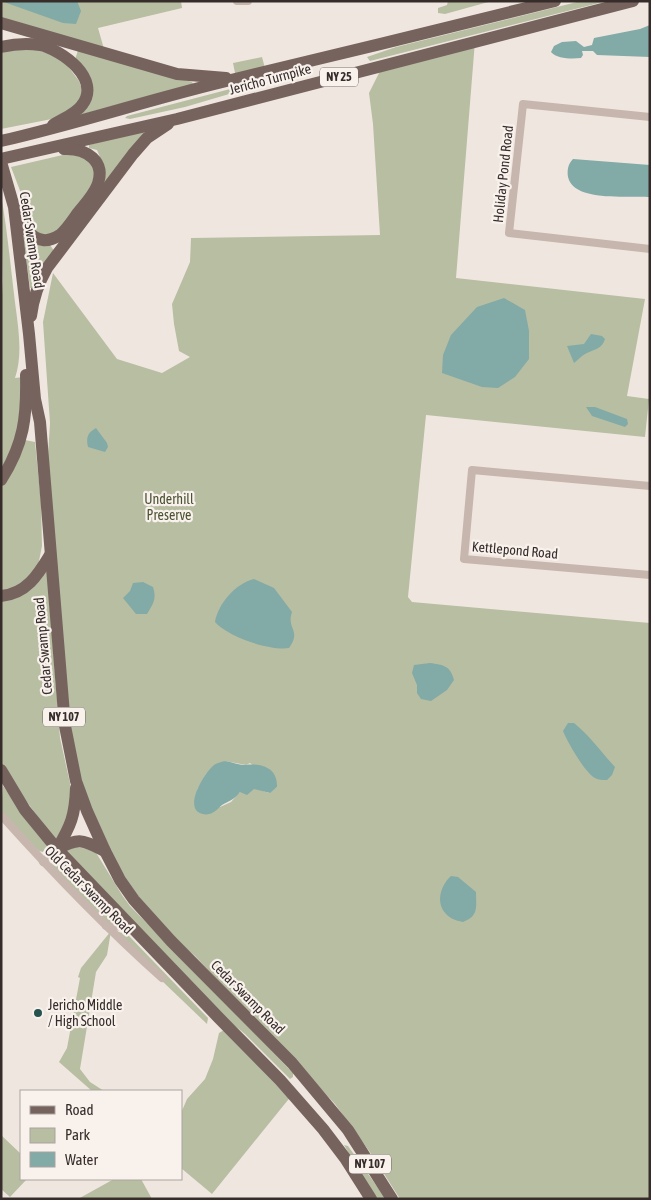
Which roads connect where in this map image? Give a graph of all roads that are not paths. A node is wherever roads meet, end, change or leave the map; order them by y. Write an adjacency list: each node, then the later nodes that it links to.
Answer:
1 (237, 1): 2 (street)
2 (248, 1)
3 (555, 1): 7 (main road, Jericho Turnpike / NY 25)
4 (633, 1): 9 (main road, Jericho Turnpike / NY 25)
5 (1, 23): 8 (main road)
6 (1, 48): 12 (main road)
7 (303, 63): 8 (main road, Jericho Turnpike / NY 25); 9 (main road)
8 (234, 79): 12 (main road, Jericho Turnpike / NY 25)
9 (307, 84): 11 (main road, Jericho Turnpike / NY 25)
10 (650, 118): 18 (street, Holiday Pond Road)
11 (177, 119): 14 (main road, Jericho Turnpike / NY 25); 19 (main road)
12 (42, 132): 13 (main road, Jericho Turnpike / NY 25)
13 (1, 141)
14 (44, 149): 15 (main road, Jericho Turnpike / NY 25); 17 (main road)
15 (1, 161): 17 (main road, Cedar Swamp Road / NY 107)
16 (1, 173): 20 (main road)
17 (14, 208): 19 (main road, Cedar Swamp Road / NY 107)
18 (650, 249)
19 (29, 334): 22 (main road, Cedar Swamp Road / NY 107)
20 (1, 480)
21 (650, 486): 23 (street, Kettlepond Road)
22 (50, 555): 24 (main road); 26 (main road, Cedar Swamp Road / NY 107)
23 (650, 575)
24 (1, 596)
25 (1, 770): 28 (main road, NY 107)
26 (76, 781): 28 (main road); 29 (main road, Cedar Swamp Road / NY 107)
27 (1, 815): 30 (street, Old Cedar Swamp Road)
28 (57, 849): 29 (main road); 30 (street); 32 (main road, NY 107)
29 (105, 851): 35 (main road, Cedar Swamp Road / NY 107)
30 (43, 862): 31 (street, Old Cedar Swamp Road)
31 (106, 926): 32 (street); 33 (street, Old Cedar Swamp Road)
32 (132, 927): 34 (main road, NY 107)
33 (162, 978)
34 (371, 1199)
35 (392, 1199)

